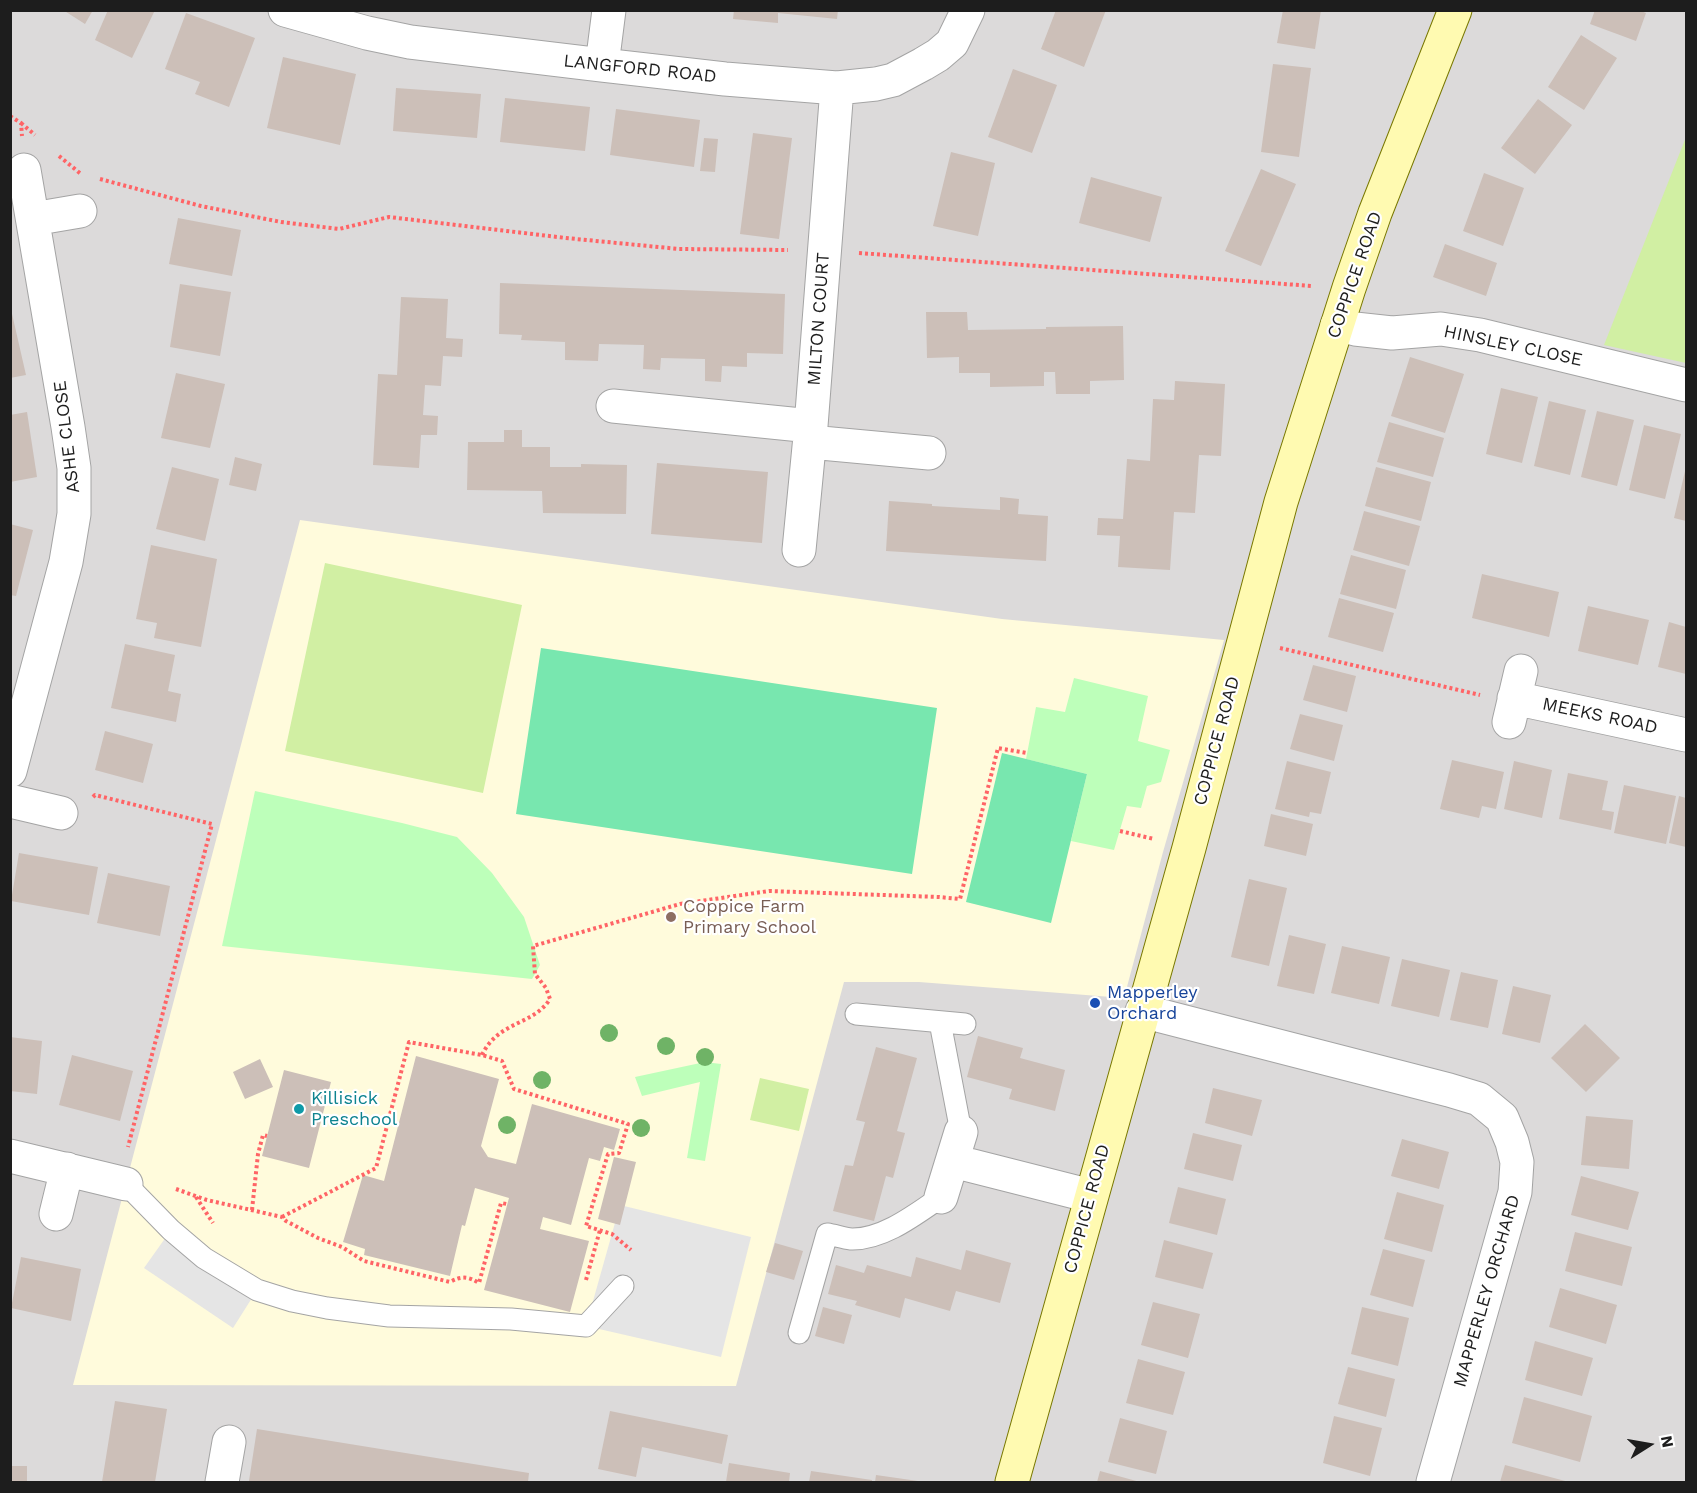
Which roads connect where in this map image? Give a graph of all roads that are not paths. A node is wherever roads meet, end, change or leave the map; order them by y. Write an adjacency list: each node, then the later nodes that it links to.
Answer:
1 (285, 10): 5 (street, LANGFORD ROAD)
2 (609, 10): 5 (street)
3 (968, 10): 6 (street, LANGFORD ROAD)
4 (1455, 10): 10 (street, COPPICE ROAD)
5 (602, 65): 6 (street, LANGFORD ROAD)
6 (837, 88): 13 (street, MILTON COURT)
7 (24, 170): 9 (street, ASHE CLOSE)
8 (80, 211): 9 (street)
9 (33, 219): 18 (street, ASHE CLOSE)
10 (1337, 325): 11 (street, HINSLEY CLOSE); 21 (street, COPPICE ROAD)
11 (1686, 385)
12 (613, 405): 13 (street)
13 (810, 434): 14 (street); 15 (street, MILTON COURT)
14 (929, 453)
15 (799, 550)
16 (1514, 699): 17 (street, MEEKS ROAD)
17 (1686, 735)
18 (10, 771)
19 (10, 801): 20 (street)
20 (62, 813)
21 (1142, 1011): 29 (street, COPPICE ROAD); 37 (street, MAPPERLEY ORCHARD)
22 (856, 1014): 23 (lane)
23 (940, 1022): 24 (lane); 25 (lane)
24 (965, 1024)
25 (957, 1147): 29 (street); 30 (street)
26 (10, 1156): 27 (street)
27 (67, 1169): 28 (street); 31 (street)
28 (122, 1183): 32 (lane)
29 (1091, 1196): 36 (street, COPPICE ROAD)
30 (941, 1197): 33 (lane)
31 (56, 1214)
32 (623, 1286)
33 (799, 1333)
34 (229, 1443): 35 (street)
35 (222, 1482)
36 (1012, 1482)
37 (1433, 1482)

